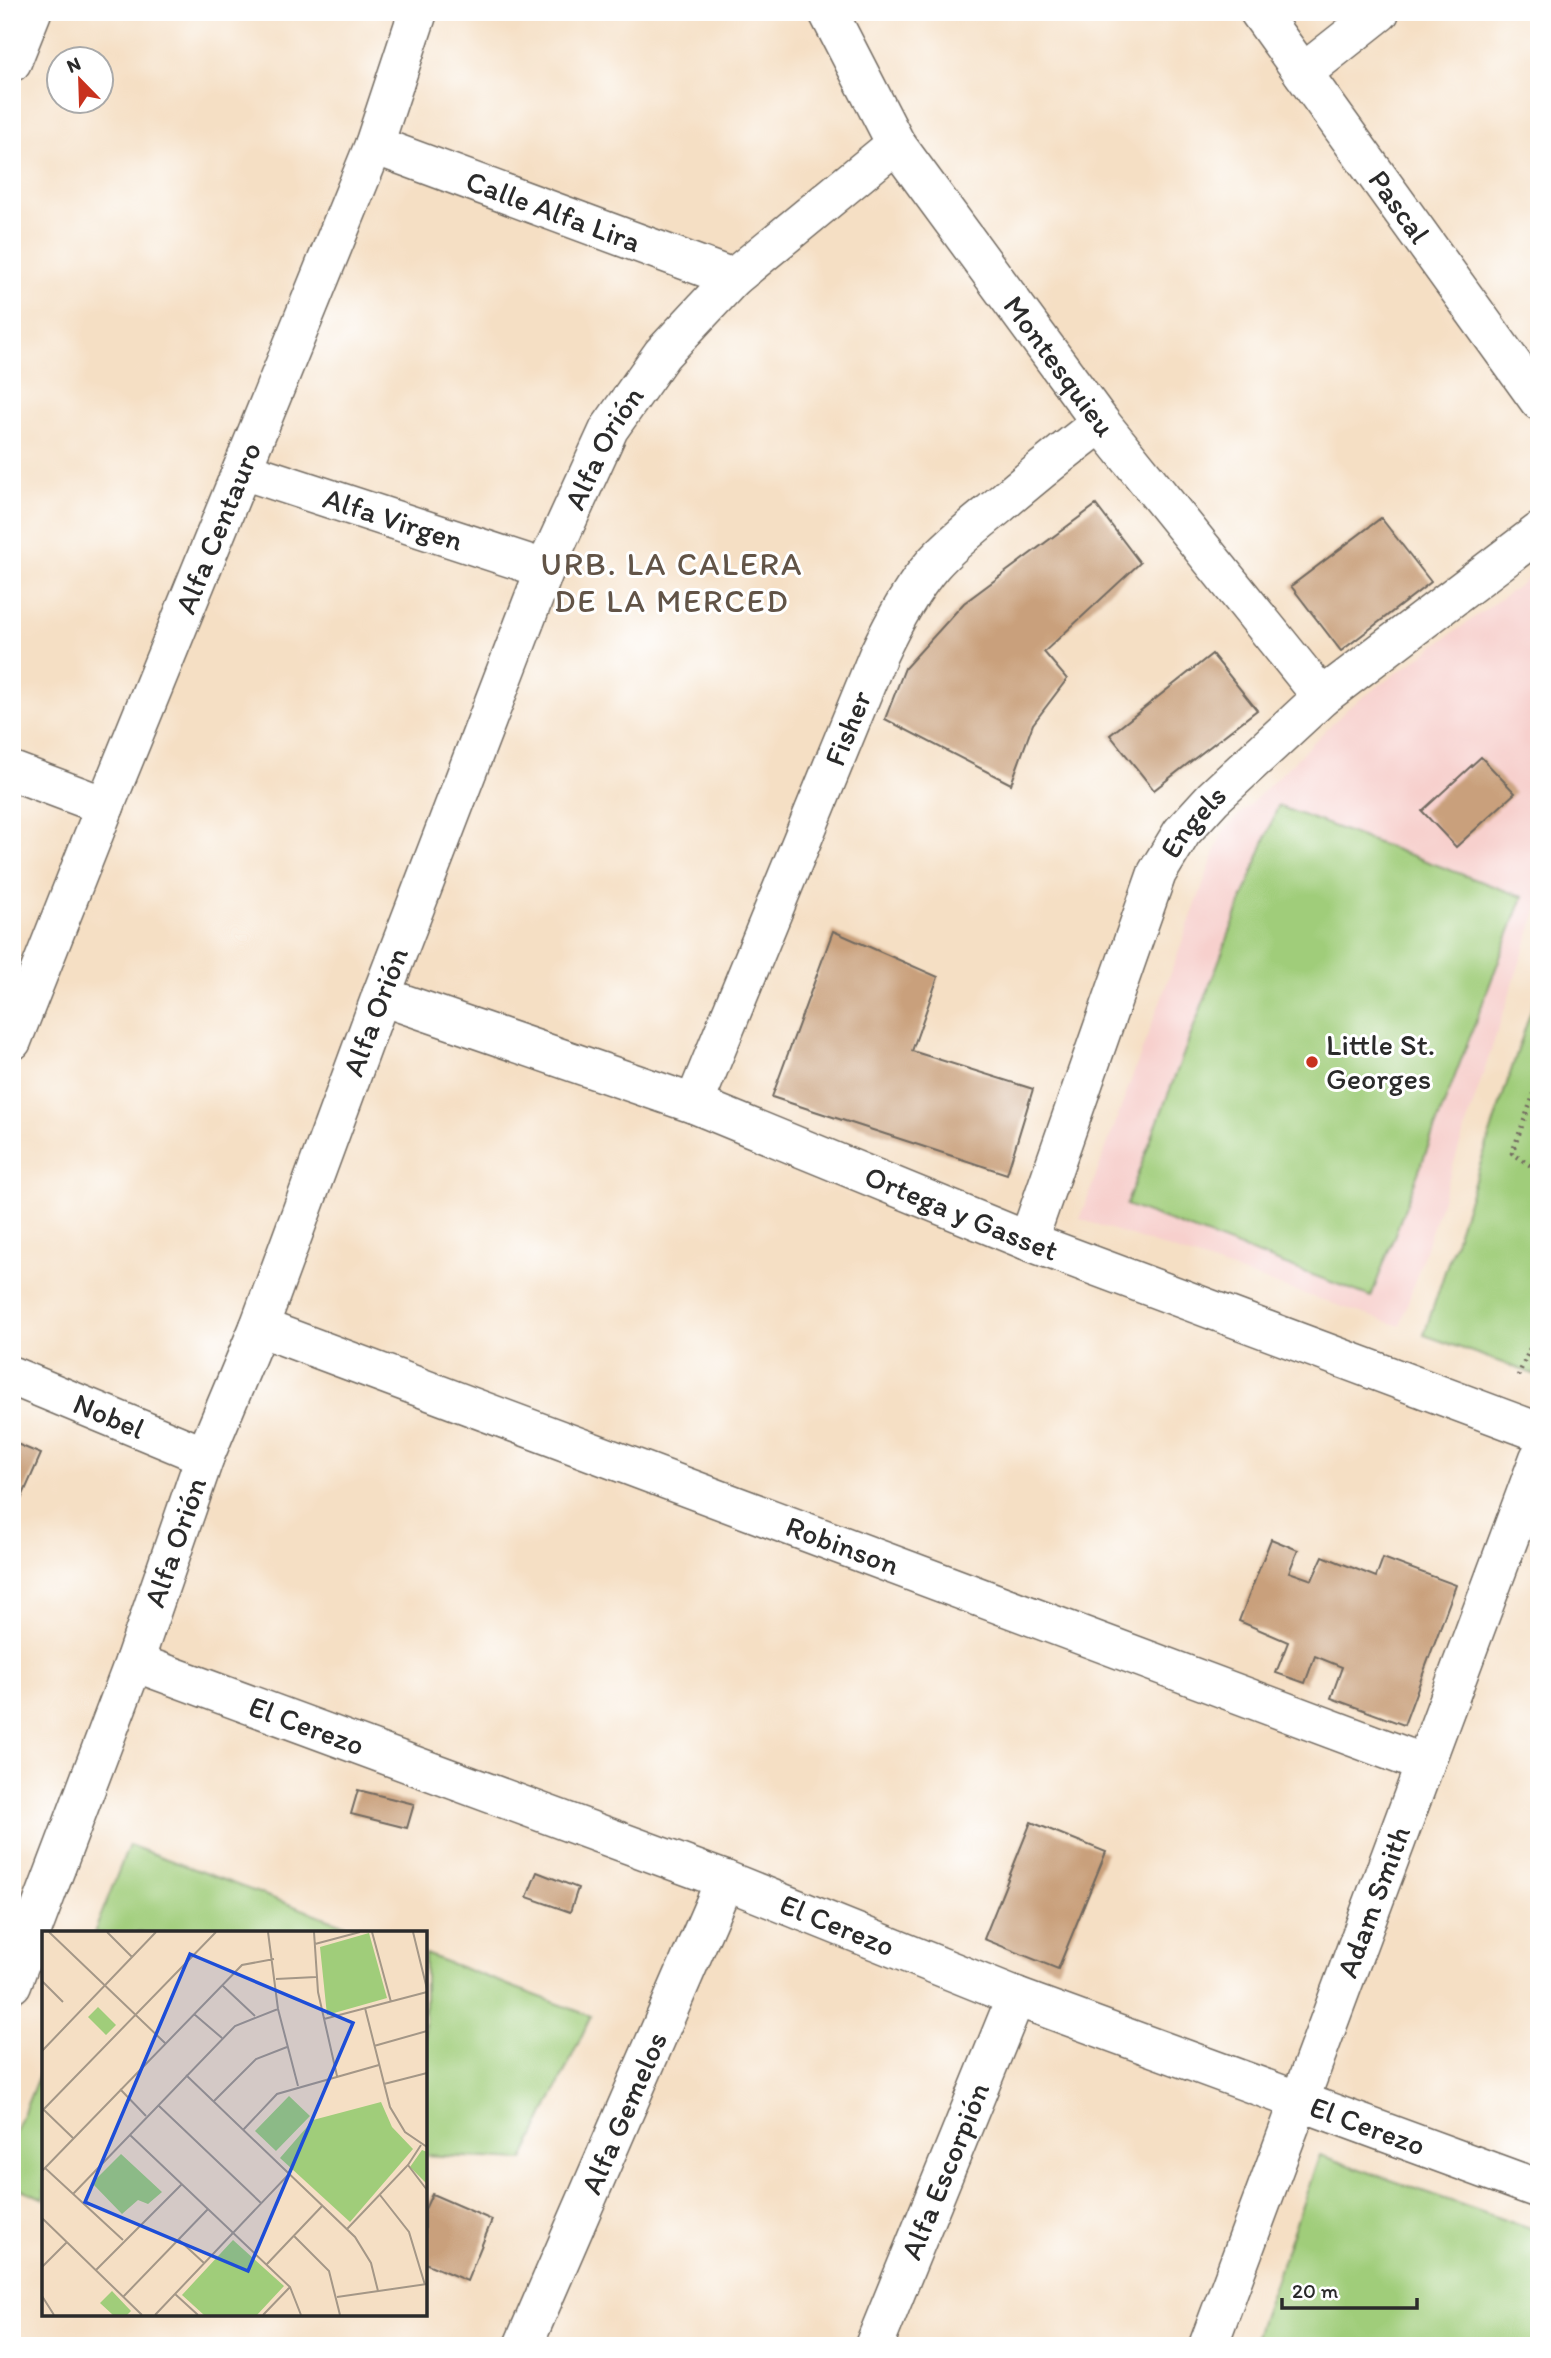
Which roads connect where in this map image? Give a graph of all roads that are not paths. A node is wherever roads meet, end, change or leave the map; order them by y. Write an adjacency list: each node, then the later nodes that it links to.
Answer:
1 (32, 12): 6 (street)
2 (418, 12): 9 (street, Alfa Centauro)
3 (828, 12): 8 (street, Montesquieu)
4 (1259, 12): 7 (street, Pascal)
5 (1380, 12): 7 (street)
6 (12, 62)
7 (1303, 73): 11 (street, Pascal)
8 (896, 144): 10 (street, Alfa Orión); 12 (street, Montesquieu)
9 (374, 145): 10 (street, Calle Alfa Lira); 13 (street, Alfa Centauro)
10 (733, 278): 15 (street, Alfa Orión)
11 (1539, 401)
12 (1101, 423): 16 (street, Montesquieu); 21 (street, Fisher)
13 (242, 470): 15 (street, Alfa Virgen); 18 (street, Alfa Centauro)
14 (1539, 532): 16 (street, Engels)
15 (545, 569): 19 (street, Alfa Orión)
16 (1322, 696): 22 (street, Engels)
17 (12, 771): 18 (street)
18 (105, 806): 20 (street, Alfa Centauro)
19 (381, 996): 21 (street, Ortega y Gasset); 23 (street, Alfa Orión)
20 (12, 1041)
21 (694, 1104): 22 (street, Ortega y Gasset)
22 (1028, 1241): 25 (street, Ortega y Gasset)
23 (258, 1327): 26 (street, Alfa Orión); 29 (street, Robinson)
24 (12, 1376): 26 (street, Nobel)
25 (1539, 1432)
26 (205, 1456): 28 (street, Alfa Orión)
27 (1539, 1458): 29 (street, Adam Smith)
28 (134, 1662): 30 (street, El Cerezo); 31 (street, Alfa Orión)
29 (1425, 1764): 33 (street, Adam Smith)
30 (724, 1880): 32 (street, El Cerezo); 36 (street, Alfa Gemelos)
31 (12, 1984)
32 (1016, 1997): 33 (street, El Cerezo); 35 (street, Alfa Escorpión)
33 (1299, 2100): 34 (street, El Cerezo); 37 (street, Adam Smith)
34 (1539, 2189)
35 (886, 2343)
36 (523, 2346)
37 (1208, 2346)

